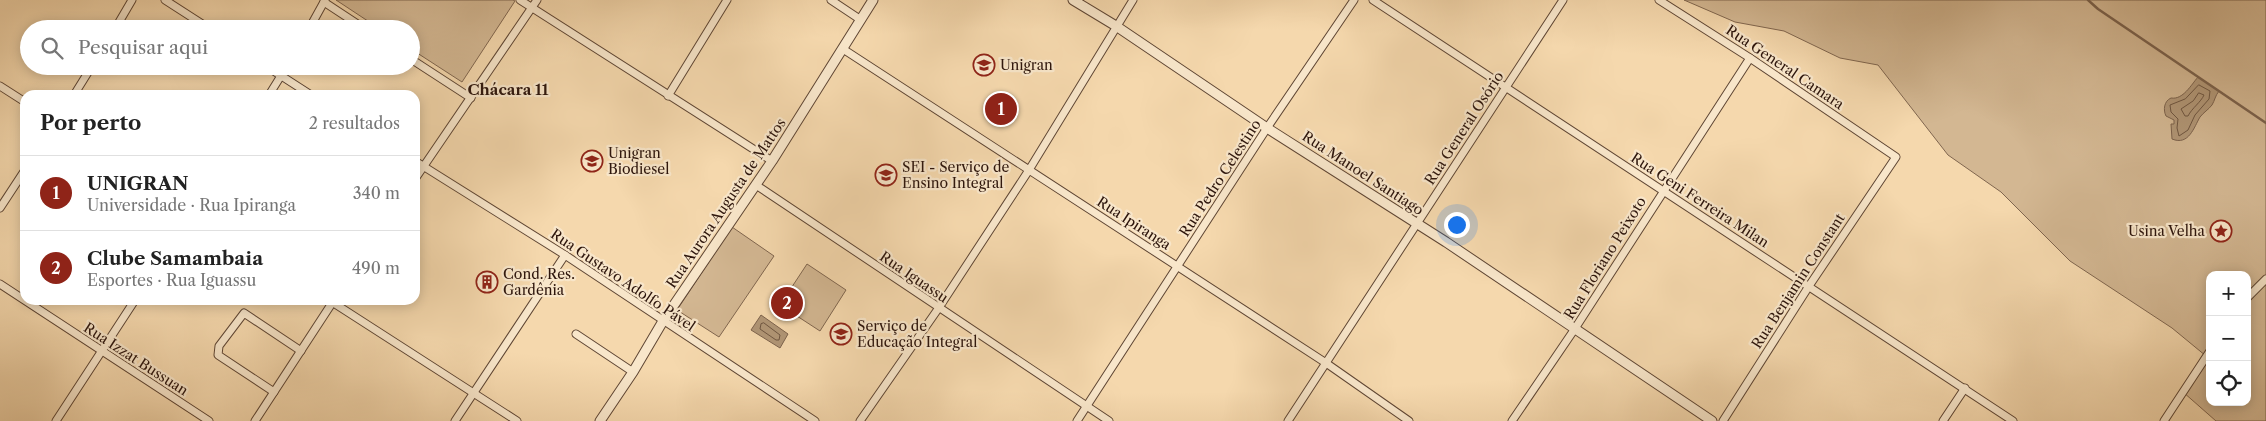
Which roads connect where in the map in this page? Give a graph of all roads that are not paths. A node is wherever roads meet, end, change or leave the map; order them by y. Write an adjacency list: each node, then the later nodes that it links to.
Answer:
1 (132, 0): 16 (street)
2 (165, 0): 17 (street)
3 (520, 0): 15 (street)
4 (537, 0): 15 (street)
5 (727, 0): 33 (street)
6 (831, 0): 20 (street)
7 (873, 0): 20 (street, Rua Aurora Augusta de Mattos)
8 (1073, 0): 21 (street, Rua Manoel Santiago)
9 (1133, 0): 21 (street)
10 (1354, 0): 36 (street, Rua Pedro Celestino)
11 (1373, 0): 29 (street, Rua Geni Ferreira Milan)
12 (1563, 0): 29 (street, Rua General Osório)
13 (1659, 0): 23 (street, Rua General Camara)
14 (325, 1): 18 (street); 19 (street)
15 (532, 8): 33 (street); 34 (street)
16 (120, 20)
17 (196, 20)
18 (314, 20)
19 (352, 20)
20 (861, 20): 22 (street, Rua Aurora Augusta de Mattos)
21 (1116, 26): 36 (street, Rua Manoel Santiago); 41 (street)
22 (843, 49): 38 (street, Rua Aurora Augusta de Mattos); 41 (street, Rua Ipiranga)
23 (1750, 58): 37 (street, Rua General Camara); 45 (street, Rua Floriano Peixoto)
24 (420, 65): 34 (street)
25 (86, 75): 30 (street)
26 (278, 75): 27 (street)
27 (281, 77): 31 (street); 32 (street)
28 (0, 86): 35 (street)
29 (1506, 88): 45 (street, Rua Geni Ferreira Milan); 47 (street, Rua General Osório)
30 (77, 90)
31 (272, 90)
32 (303, 90)
33 (668, 96): 38 (street)
34 (471, 98): 40 (street)
35 (20, 99)
36 (1267, 128): 47 (street, Rua Manoel Santiago); 49 (street, Rua Pedro Celestino)
37 (1896, 157): 52 (street, Rua Benjamin Constant)
38 (772, 162): 44 (street, Rua Aurora Augusta de Mattos)
39 (420, 164): 40 (street, Rua Gustavo Adolfo Pável)
40 (423, 166): 42 (street); 48 (street, Rua Gustavo Adolfo Pável)
41 (1029, 170): 49 (street, Rua Ipiranga); 59 (street)
42 (420, 171)
43 (20, 178): 46 (street)
44 (756, 185): 59 (street, Rua Iguassu); 60 (street, Rua Aurora Augusta de Mattos)
45 (1662, 191): 52 (street, Rua Geni Ferreira Milan); 61 (street, Rua Floriano Peixoto)
46 (0, 208)
47 (1417, 224): 61 (street, Rua Manoel Santiago); 66 (street, Rua General Osório)
48 (565, 255): 60 (street, Rua Gustavo Adolfo Pável); 70 (street)
49 (1178, 267): 66 (street, Rua Ipiranga); 71 (street, Rua Pedro Celestino)
50 (2266, 279): 53 (street)
51 (0, 284): 54 (street, Rua Izzat Bussuan)
52 (1809, 286): 68 (street, Rua Geni Ferreira Milan); 86 (street, Rua Benjamin Constant)
53 (2251, 294)
54 (20, 297)
55 (32, 305): 64 (street, Rua Izzat Bussuan)
56 (132, 305): 64 (street)
57 (329, 305): 63 (street)
58 (338, 305): 70 (street)
59 (938, 309): 71 (street, Rua Iguassu); 79 (street)
60 (663, 322): 67 (street, Rua Aurora Augusta de Mattos); 78 (street, Rua Gustavo Adolfo Pável)
61 (1574, 330): 84 (street, Rua Floriano Peixoto); 85 (street, Rua Manoel Santiago)
62 (576, 334): 67 (street)
63 (300, 351): 69 (street); 69 (street)
64 (102, 352): 72 (street); 73 (street, Rua Izzat Bussuan)
65 (2206, 356): 89 (street)
66 (1326, 362): 82 (street, Rua General Osório); 83 (street, Rua Ipiranga)
67 (633, 372): 77 (street, Rua Aurora Augusta de Mattos)
68 (1965, 388): 87 (street); 88 (street, Rua Geni Ferreira Milan)
69 (274, 392): 74 (street)
70 (474, 393): 75 (street); 76 (street)
71 (1087, 407): 80 (street, Rua Pedro Celestino); 81 (street, Rua Iguassu)
72 (56, 421)
73 (209, 421)
74 (255, 421)
75 (455, 421)
76 (517, 421)
77 (600, 421)
78 (815, 421)
79 (860, 421)
80 (1077, 421)
81 (1108, 421)
82 (1288, 421)
83 (1409, 421)
84 (1512, 421)
85 (1712, 421)
86 (1723, 421)
87 (1942, 421)
88 (2014, 421)
89 (2164, 421)

